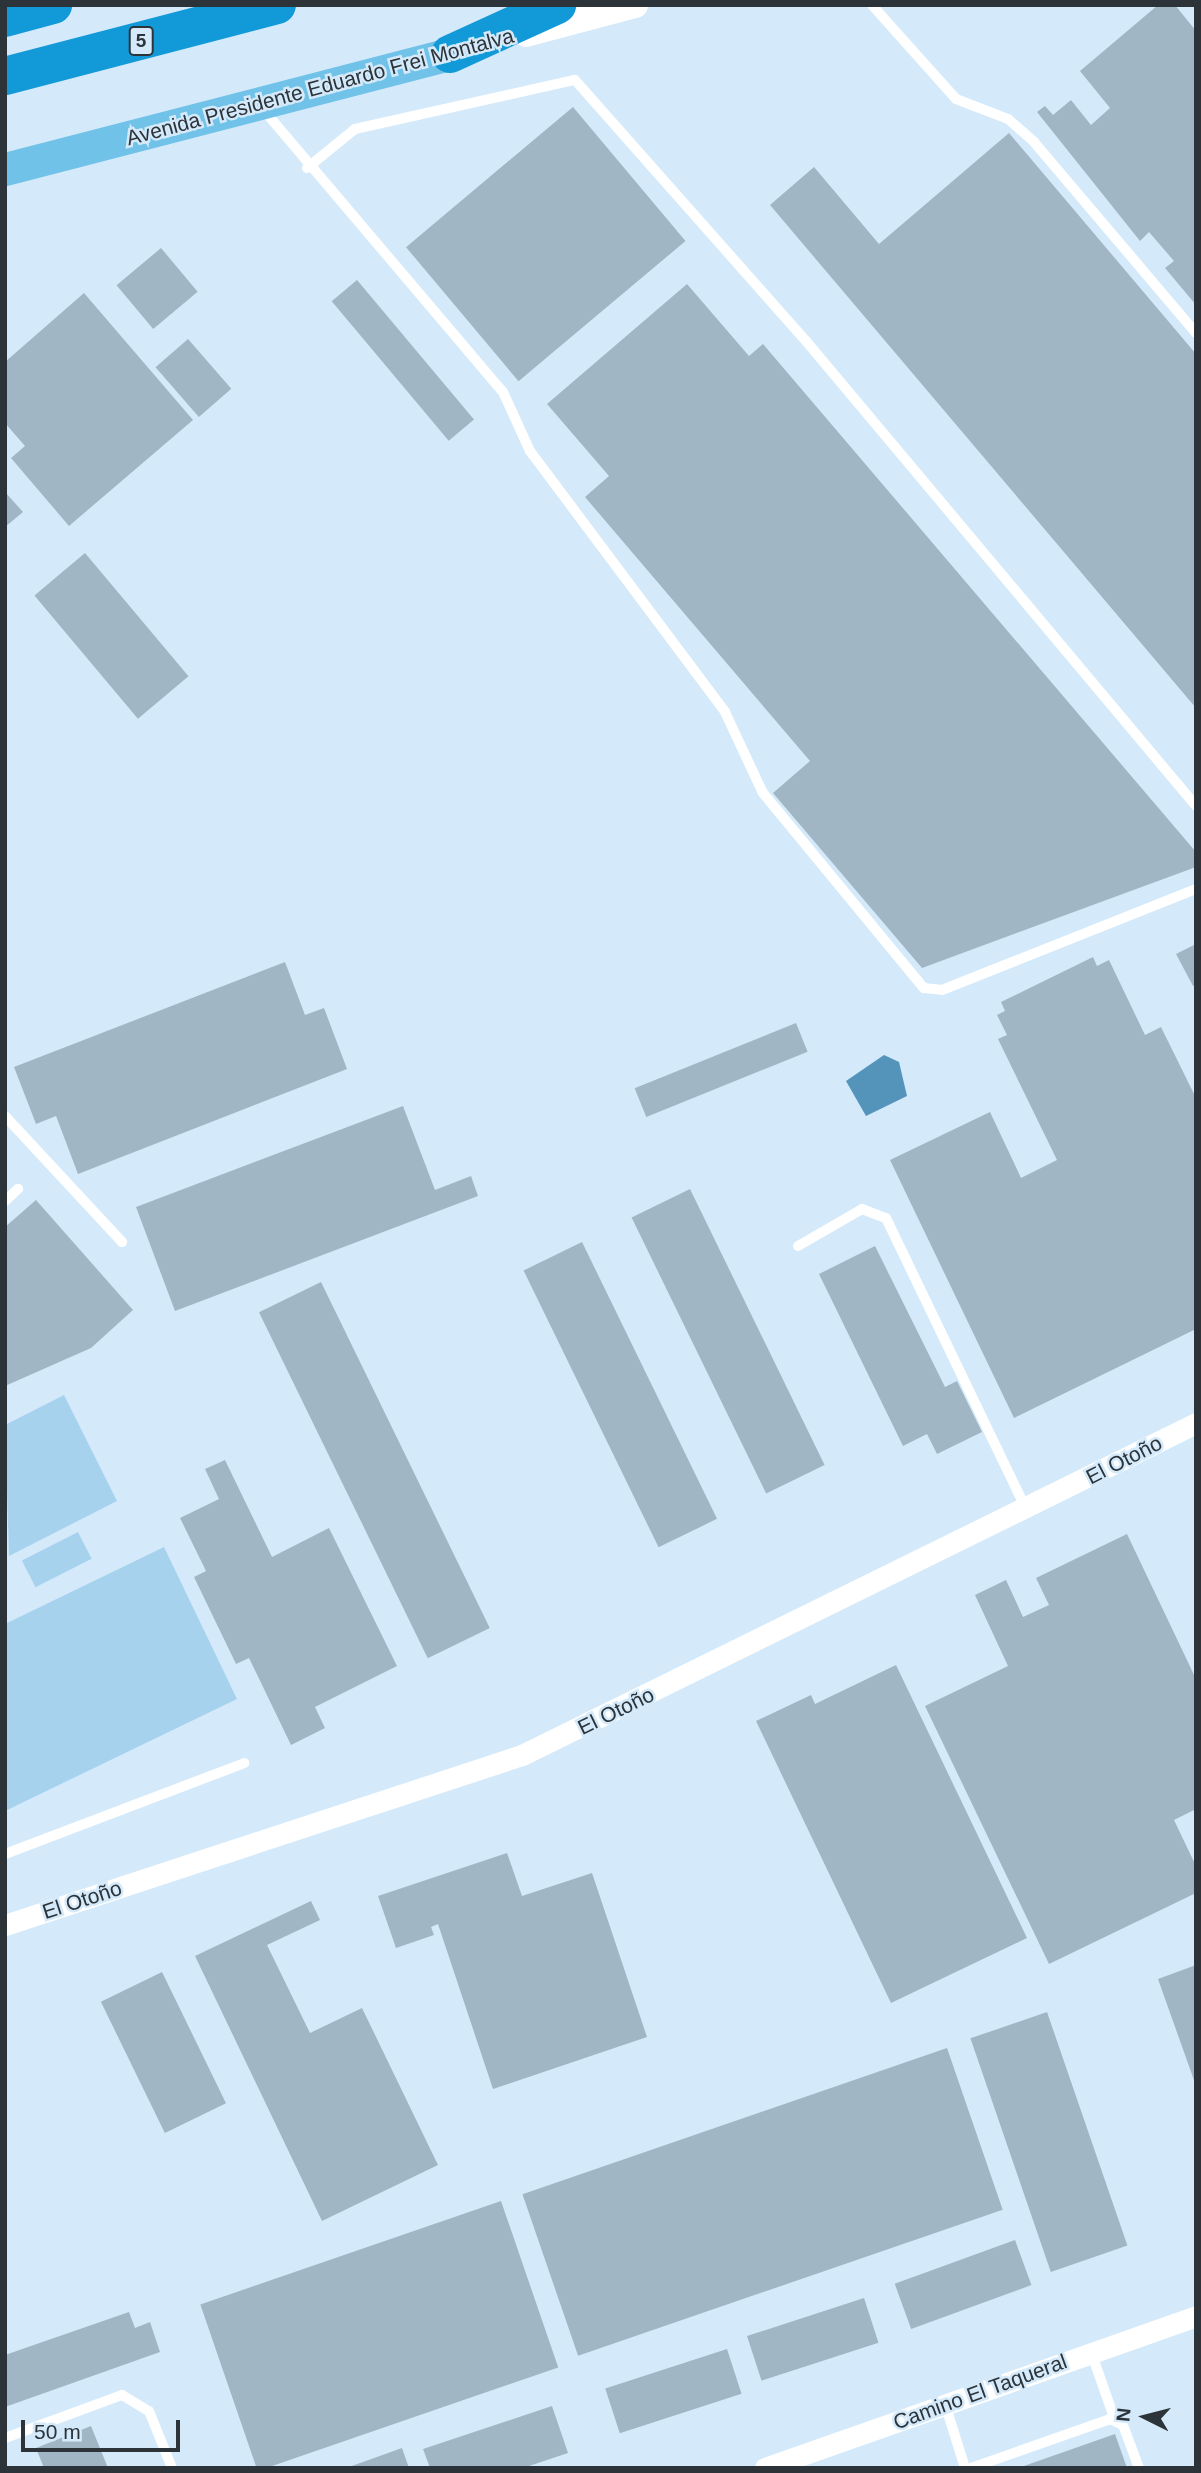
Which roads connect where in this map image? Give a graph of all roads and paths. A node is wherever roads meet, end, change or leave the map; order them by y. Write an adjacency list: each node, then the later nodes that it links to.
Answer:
1 (53, 5): 6 (highway)
2 (277, 5): 8 (highway, 5)
3 (557, 5): 7 (highway)
4 (635, 5): 7 (street, Avenida Presidente Eduardo Frei Montalva)
5 (872, 5): 12 (lane)
6 (5, 18)
7 (450, 54): 9 (main road, Avenida Presidente Eduardo Frei Montalva)
8 (5, 76)
9 (258, 104): 10 (main road, Avenida Presidente Eduardo Frei Montalva); 11 (lane)
10 (5, 169)
11 (307, 169): 13 (lane); 14 (lane)
12 (1196, 333)
13 (1196, 806)
14 (1196, 889)
15 (5, 1116): 18 (lane)
16 (18, 1189): 17 (lane)
17 (5, 1201)
18 (122, 1242)
19 (798, 1246): 21 (lane)
20 (1196, 1423): 21 (street, El Otoño)
21 (1026, 1509): 24 (street, El Otoño)
22 (244, 1763): 23 (lane)
23 (5, 1854)
24 (5, 1925)
25 (1196, 2316): 26 (street, Camino El Taqueral)
26 (1091, 2352): 27 (street, Camino El Taqueral); 28 (lane)
27 (945, 2404): 31 (street, Camino El Taqueral); 32 (lane)
28 (1115, 2420): 33 (lane); 34 (lane)
29 (5, 2438): 30 (lane)
30 (172, 2468)
31 (765, 2468)
32 (965, 2468)
33 (971, 2468)
34 (1139, 2468)

